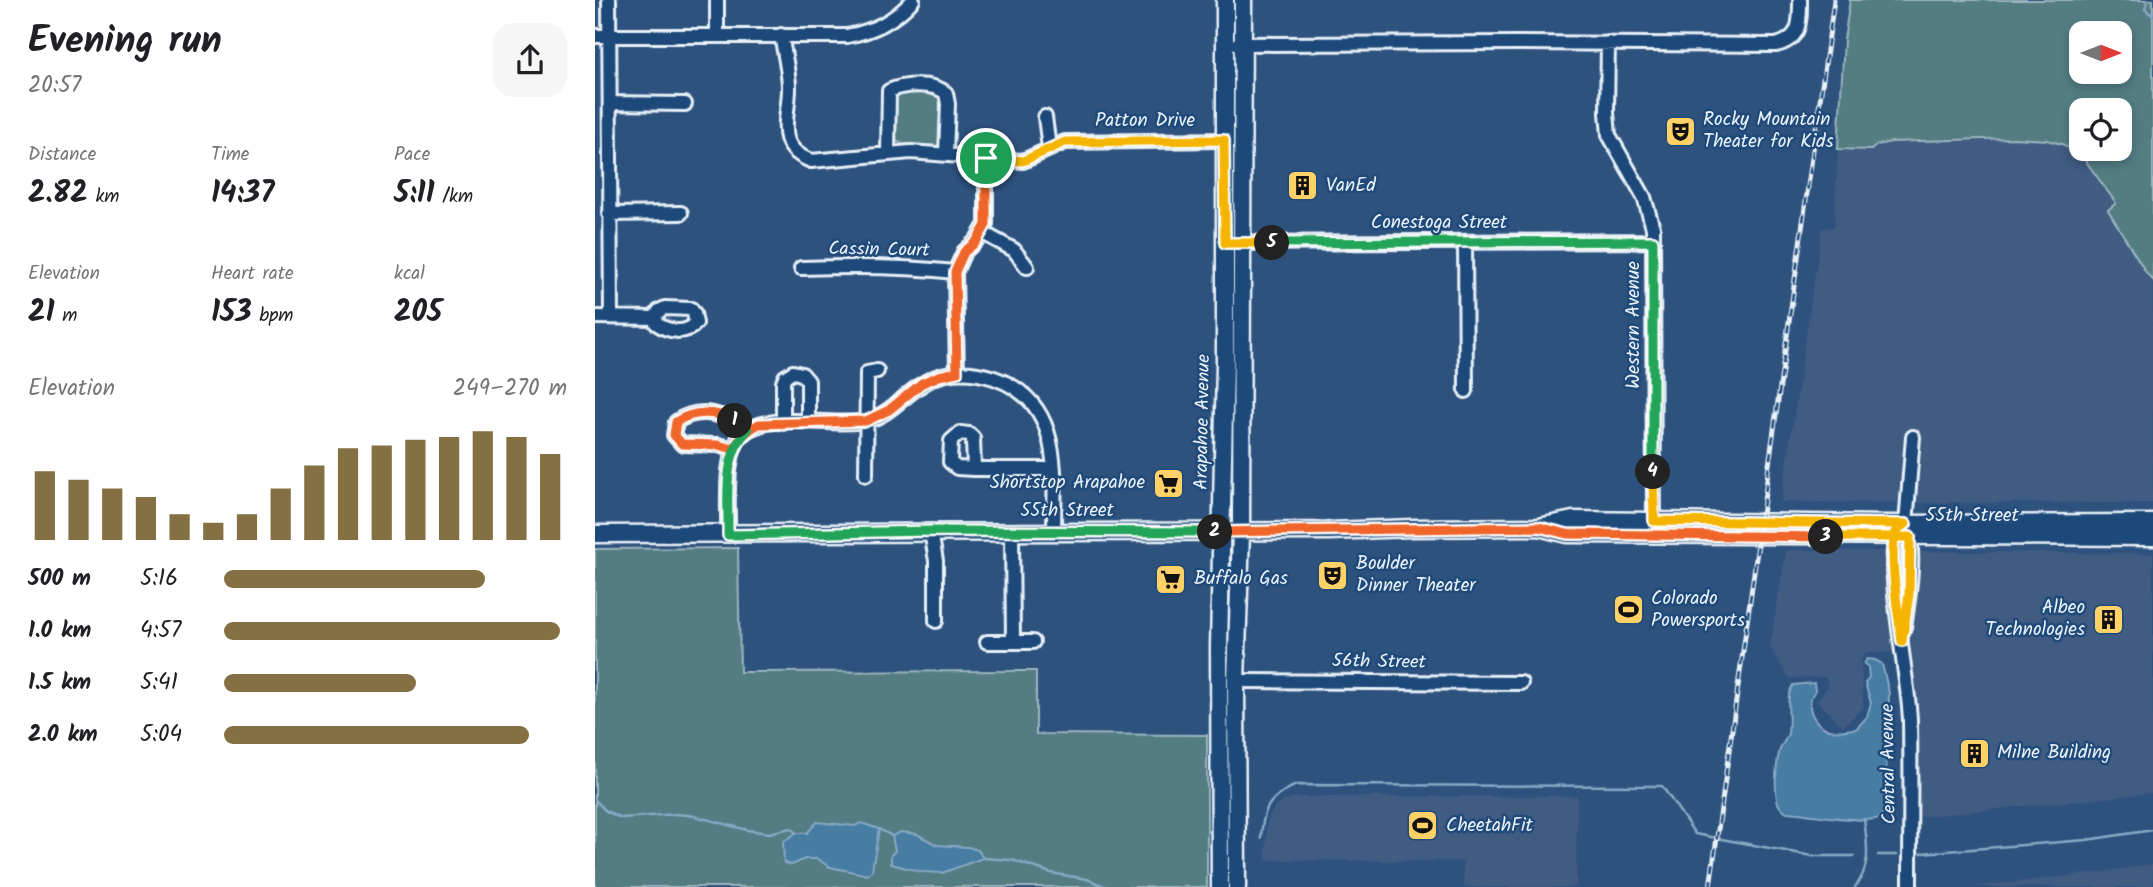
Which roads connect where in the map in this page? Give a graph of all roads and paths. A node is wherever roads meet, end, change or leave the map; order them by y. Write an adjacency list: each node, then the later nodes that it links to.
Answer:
1 (609, 0): 9 (street)
2 (717, 0): 10 (street)
3 (913, 0): 7 (street)
4 (1224, 0): 12 (main road, Arapahoe Avenue)
5 (1243, 0): 13 (main road, Arapahoe Avenue)
6 (1800, 0): 11 (street)
7 (781, 35): 10 (street); 19 (street, Patton Drive)
8 (595, 36): 9 (street)
9 (610, 36): 10 (street); 14 (street)
10 (717, 36)
11 (1608, 43): 13 (street); 25 (street, Western Avenue)
12 (1224, 44): 13 (street); 17 (main road, Arapahoe Avenue)
13 (1242, 44): 27 (main road, Arapahoe Avenue)
14 (610, 103): 15 (street); 23 (street)
15 (685, 104)
16 (1045, 117): 18 (street)
17 (1224, 140): 18 (street, Patton Drive); 27 (main road, Arapahoe Avenue)
18 (1049, 148): 21 (street, Patton Drive)
19 (888, 152): 20 (street, Patton Drive); 20 (street)
20 (946, 153): 21 (street, Patton Drive)
21 (986, 158): 24 (street)
22 (681, 213): 23 (street)
23 (609, 214): 31 (street)
24 (983, 233): 28 (street); 30 (street)
25 (1653, 241): 26 (street, Conestoga Street); 47 (street, Western Avenue)
26 (1465, 242): 27 (street, Conestoga Street); 36 (street)
27 (1233, 243): 49 (main road, Arapahoe Avenue); 50 (main road, Arapahoe Avenue)
28 (1027, 267)
29 (801, 268): 30 (street, Cassin Court)
30 (955, 272): 35 (street)
31 (611, 316): 32 (street); 33 (street)
32 (595, 317)
33 (655, 318)
34 (877, 371): 37 (street)
35 (957, 372): 37 (street); 43 (street)
36 (1466, 391)
37 (866, 421): 38 (street); 45 (street)
38 (808, 422): 39 (street); 39 (street)
39 (783, 423): 40 (street)
40 (748, 430): 42 (street); 42 (street)
41 (1913, 437): 53 (street, Central Avenue)
42 (733, 449): 55 (street)
43 (1054, 469): 44 (street); 52 (street)
44 (974, 470)
45 (866, 475)
46 (2153, 523): 53 (main road, 55th Street)
47 (1654, 528): 50 (main road, 55th Street); 53 (main road, 55th Street)
48 (937, 532): 51 (main road, 55th Street); 55 (main road, 55th Street); 57 (street)
49 (1223, 532): 50 (main road, 55th Street); 52 (main road, 55th Street); 63 (main road, Arapahoe Avenue)
50 (1241, 532): 61 (main road, Arapahoe Avenue)
51 (1012, 533): 52 (main road, 55th Street); 59 (street)
52 (1054, 533)
53 (1904, 533): 56 (main road, 55th Street); 65 (street, Central Avenue)
54 (595, 534): 55 (main road, 55th Street)
55 (728, 535)
56 (2153, 537)
57 (936, 621)
58 (988, 642): 59 (street)
59 (1013, 642): 60 (street)
60 (1033, 642)
61 (1236, 681): 62 (street, 56th Street); 64 (main road, Arapahoe Avenue)
62 (1521, 683)
63 (1220, 887)
64 (1237, 887)
65 (1910, 887)

